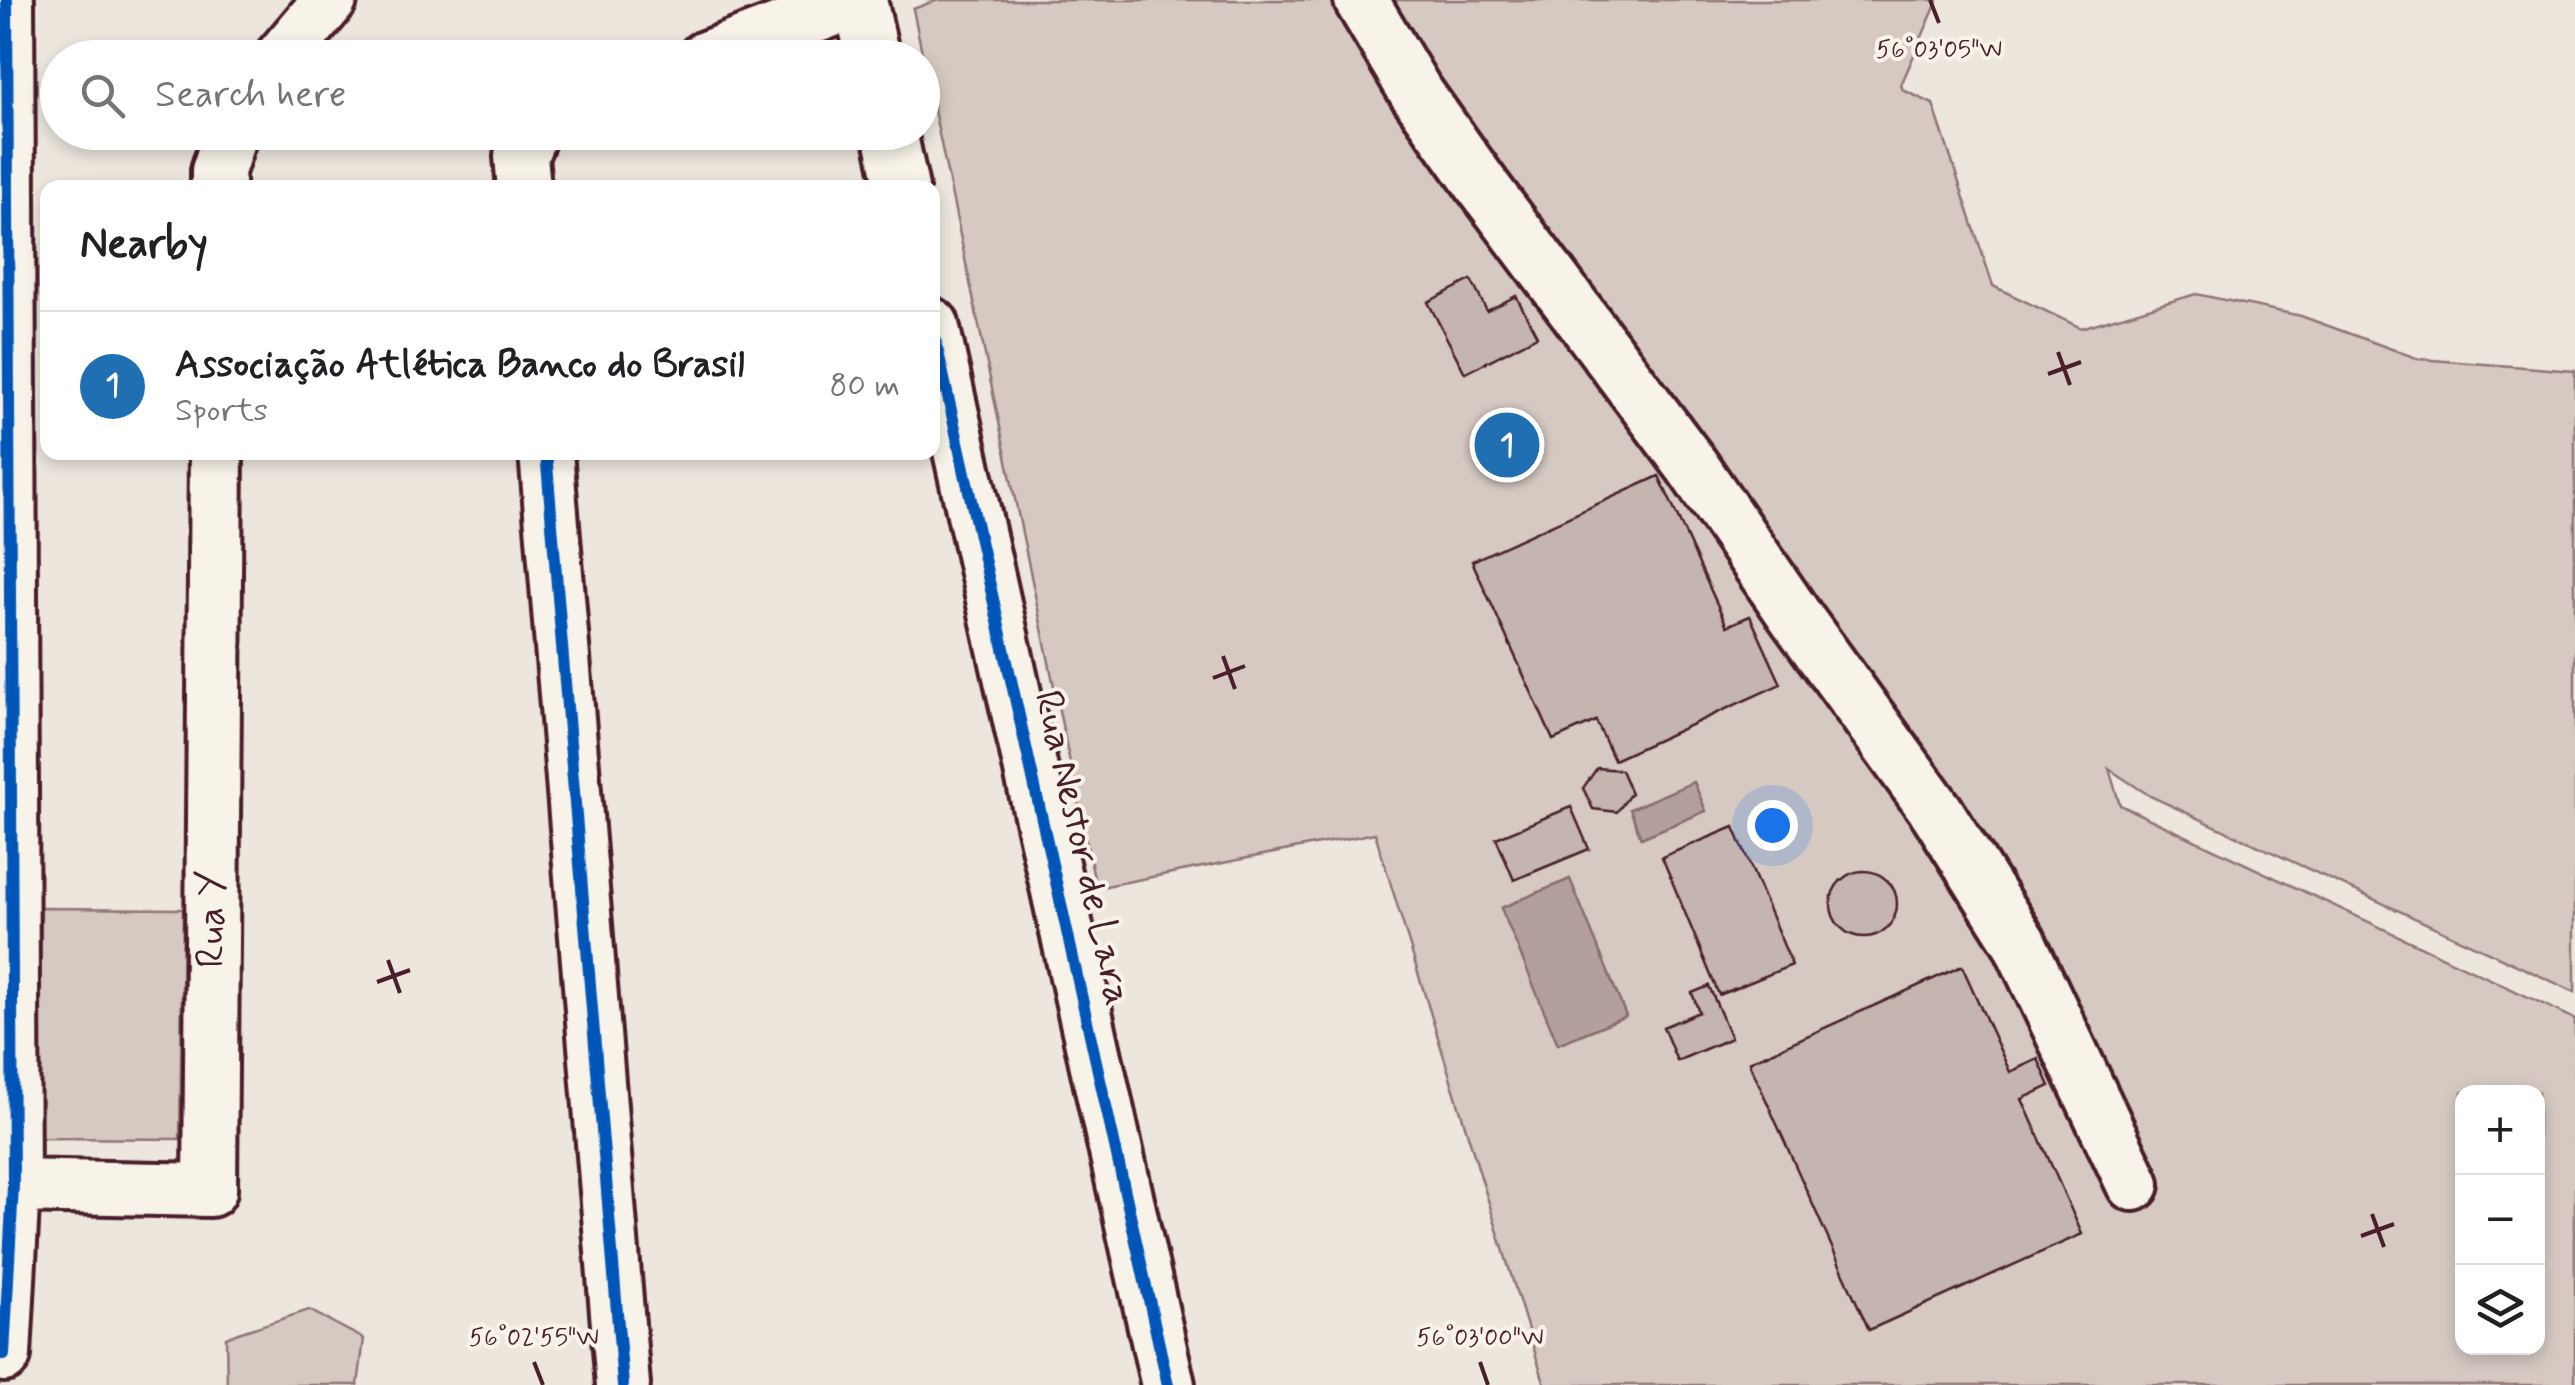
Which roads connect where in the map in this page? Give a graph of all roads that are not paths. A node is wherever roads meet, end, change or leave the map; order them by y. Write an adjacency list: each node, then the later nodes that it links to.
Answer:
1 (7, 0): 18 (street)
2 (330, 0): 5 (street)
3 (860, 0): 6 (street); 7 (street)
4 (1360, 0): 17 (street)
5 (296, 40)
6 (753, 40)
7 (869, 40)
8 (226, 150): 11 (street)
9 (524, 150): 12 (street)
10 (894, 150): 13 (street)
11 (218, 180)
12 (524, 180)
13 (900, 180)
14 (940, 361): 21 (street, Rua Nestor de Lara)
15 (216, 460): 18 (street, Rua Y)
16 (547, 460): 20 (street)
17 (2133, 1184)
18 (13, 1186): 19 (street)
19 (4, 1355)
20 (623, 1385)
21 (1168, 1385)

